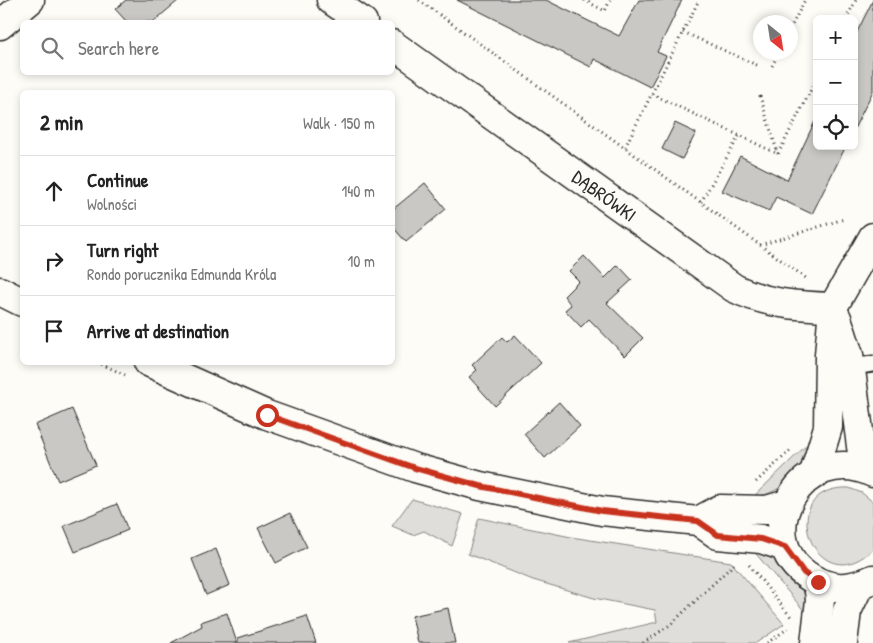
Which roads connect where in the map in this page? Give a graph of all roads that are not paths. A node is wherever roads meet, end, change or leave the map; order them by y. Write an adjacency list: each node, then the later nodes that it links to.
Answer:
1 (30, 0): 4 (street)
2 (331, 0): 3 (street)
3 (359, 20)
4 (0, 25)
5 (395, 46): 9 (street, DĄBRÓWKI)
6 (873, 237): 9 (street)
7 (0, 291): 8 (street)
8 (20, 301)
9 (833, 307): 11 (street); 13 (street)
10 (155, 365): 15 (street)
11 (862, 365): 12 (street)
12 (869, 471): 13 (street)
13 (814, 473): 14 (street)
14 (787, 504): 15 (street); 16 (street)
15 (698, 521): 16 (street)
16 (785, 547): 17 (street)
17 (818, 582): 18 (street); 19 (street)
18 (866, 582): 20 (street)
19 (815, 643)
20 (843, 643)

